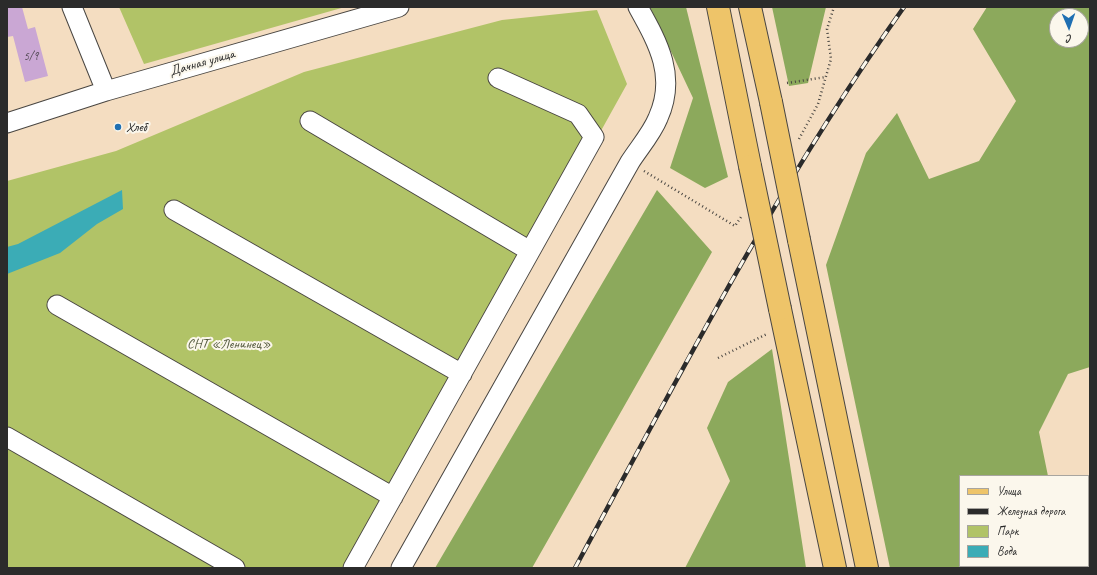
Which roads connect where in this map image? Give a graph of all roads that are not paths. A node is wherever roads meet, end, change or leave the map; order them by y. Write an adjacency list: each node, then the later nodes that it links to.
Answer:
1 (72, 7): 7 (street)
2 (399, 7): 7 (street, Дачная улица)
3 (638, 7): 18 (street)
4 (718, 7): 19 (main road, bridge)
5 (750, 7): 20 (main road, bridge)
6 (498, 78): 11 (street)
7 (106, 91): 9 (street, Дачная улица)
8 (310, 121): 11 (street)
9 (7, 123)
10 (174, 210): 13 (street)
11 (530, 251): 13 (street)
12 (57, 305): 15 (street)
13 (462, 374): 15 (street)
14 (7, 437): 16 (street)
15 (393, 497): 17 (street)
16 (235, 568)
17 (354, 568)
18 (401, 568)
19 (835, 568)
20 (867, 568)

